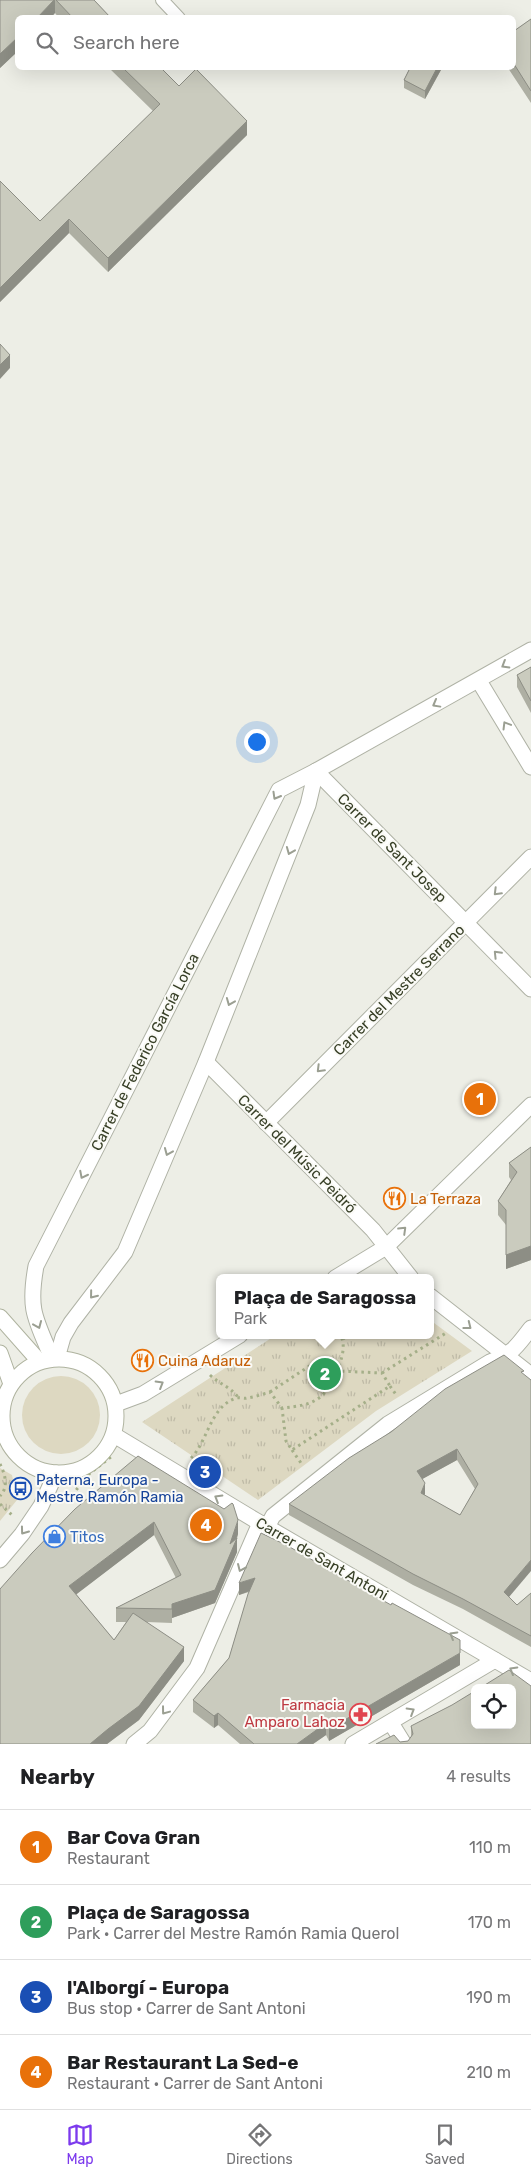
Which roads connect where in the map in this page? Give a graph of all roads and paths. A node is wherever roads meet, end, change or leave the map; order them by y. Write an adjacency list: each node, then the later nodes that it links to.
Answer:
1 (162, 0): 2 (lane)
2 (176, 15)
3 (531, 650): 4 (street, Carrer de Federico García Lorca, one-way to 4)
4 (479, 681): 5 (street, one-way to 4); 6 (street, Carrer de Federico García Lorca, one-way to 6)
5 (531, 767)
6 (316, 771): 8 (street, Carrer de Sant Josep); 10 (street, one-way to 10); 24 (street, Carrer de Federico García Lorca, one-way to 24)
7 (531, 857): 8 (street, Carrer del Mestre Serrano, one-way to 8)
8 (466, 922): 9 (street, Carrer de Sant Josep, one-way to 8); 12 (street, Carrer del Mestre Serrano, one-way to 12)
9 (531, 989)
10 (206, 1062): 12 (street, Carrer del Músic Peidró); 24 (street, one-way to 24)
11 (531, 1105): 13 (street, one-way to 11)
12 (266, 1123): 13 (street, Carrer del Músic Peidró)
13 (386, 1247): 14 (street); 15 (street, Carrer del Músic Peidró)
14 (342, 1274)
15 (409, 1274)
16 (434, 1299): 23 (street, one-way to 23)
17 (0, 1317): 24 (street)
18 (531, 1328): 23 (street)
19 (451, 1331): 27 (path)
20 (233, 1339): 32 (street, one-way to 20)
21 (342, 1339): 25 (path)
22 (0, 1353): 29 (street)
23 (506, 1356): 28 (street); 43 (street)
24 (49, 1359): 29 (street); 32 (street)
25 (337, 1371): 27 (path); 30 (path); 33 (path)
26 (208, 1372): 31 (path)
27 (382, 1373): 33 (path)
28 (531, 1375)
29 (11, 1384): 34 (street)
30 (270, 1392): 31 (path); 33 (path)
31 (238, 1397): 37 (path)
32 (116, 1404): 35 (street)
33 (282, 1408)
34 (2, 1429): 39 (street)
35 (114, 1435): 39 (street); 43 (street, Carrer de Sant Antoni, one-way to 35)
36 (115, 1454): 42 (path)
37 (187, 1462)
38 (0, 1464): 40 (path)
39 (56, 1473): 44 (street)
40 (0, 1496)
41 (0, 1504): 44 (path)
42 (64, 1504)
43 (264, 1525): 46 (street, Carrer de Sant Antoni, one-way to 43); 49 (street, one-way to 49)
44 (28, 1526): 45 (street, one-way to 45)
45 (0, 1560)
46 (495, 1660): 47 (street, Carrer de Sant Antoni, one-way to 46); 48 (street, one-way to 46)
47 (531, 1681)
48 (391, 1723): 50 (street); 51 (street)
49 (134, 1744)
50 (353, 1744)
51 (404, 1744)

